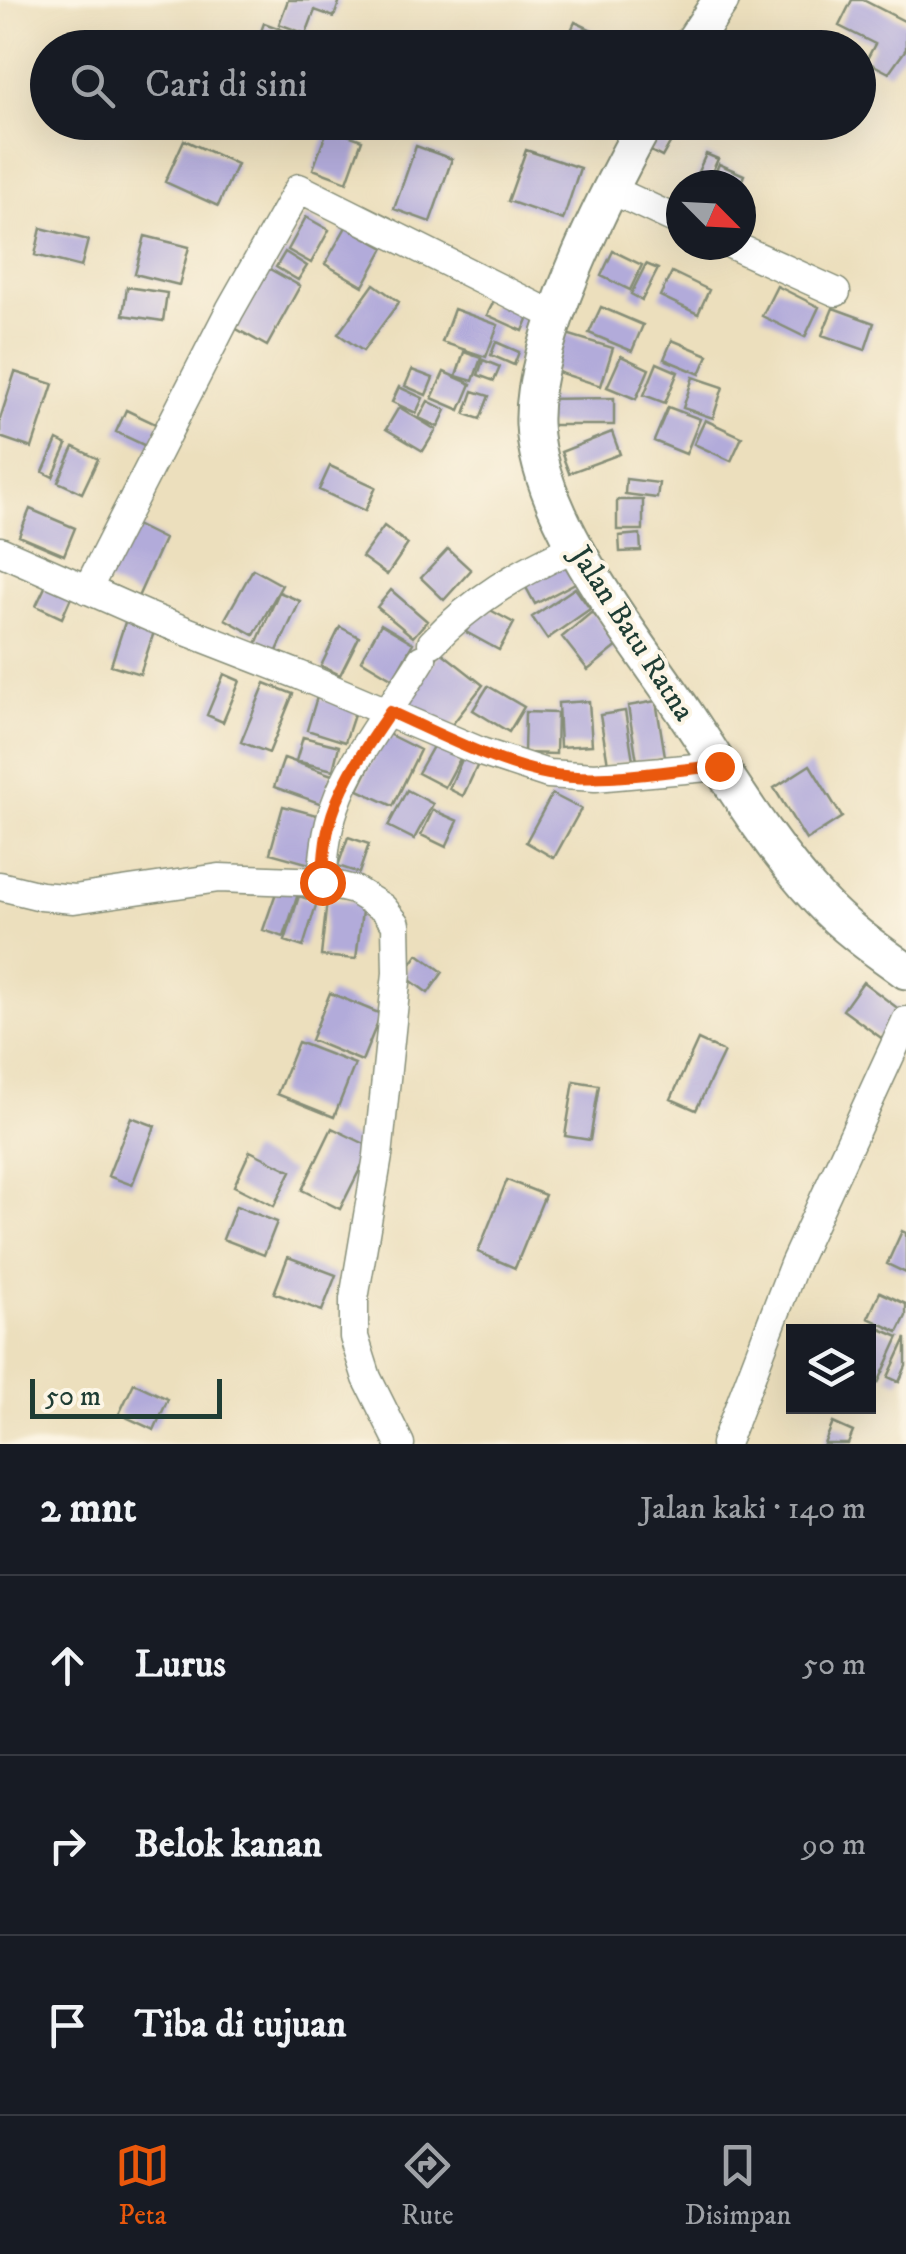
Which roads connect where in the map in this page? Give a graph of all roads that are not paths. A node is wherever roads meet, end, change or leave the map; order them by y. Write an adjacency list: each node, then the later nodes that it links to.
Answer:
1 (722, 0): 2 (street)
2 (701, 30)
3 (637, 140): 4 (street, Jalan Batu Ratna)
4 (612, 190): 5 (street); 8 (street, Jalan Batu Ratna)
5 (666, 215)
6 (756, 256): 7 (street)
7 (836, 292)
8 (557, 317): 9 (street, Jalan Batu Ratna); 11 (street)
9 (575, 546): 12 (street); 13 (street, Jalan Batu Ratna)
10 (0, 551): 11 (street)
11 (87, 590): 12 (street)
12 (390, 712): 13 (street); 14 (street)
13 (719, 766): 16 (street, Jalan Batu Ratna)
14 (322, 882): 15 (street); 18 (street)
15 (0, 886)
16 (906, 972)
17 (906, 1020): 19 (street)
18 (400, 1444)
19 (726, 1444)

